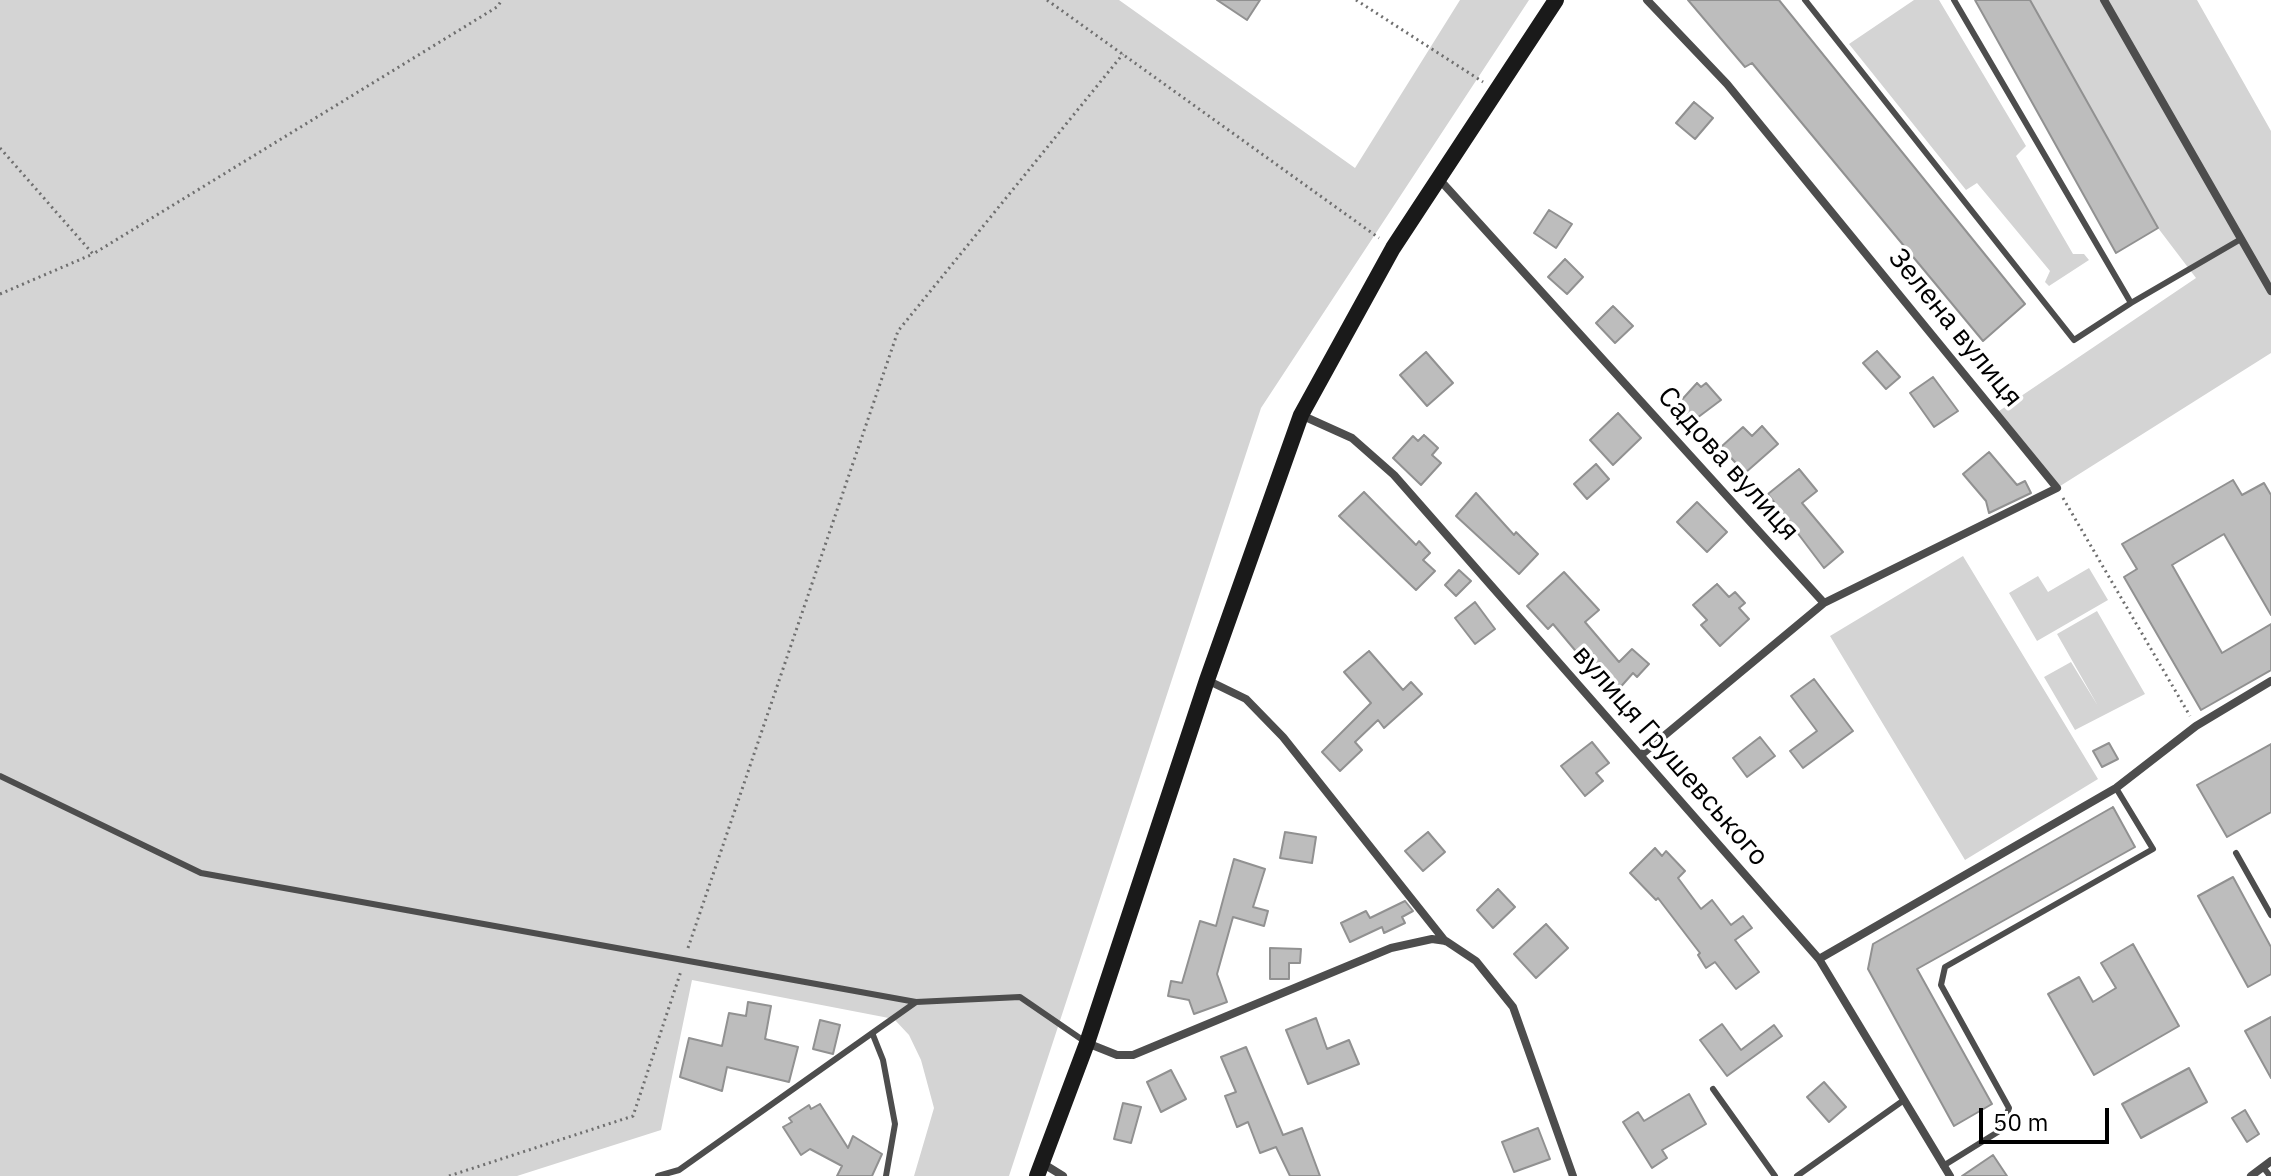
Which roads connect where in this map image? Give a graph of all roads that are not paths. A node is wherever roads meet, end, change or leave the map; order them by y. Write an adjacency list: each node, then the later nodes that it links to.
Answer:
1 (1556, 0): 6 (main road)
2 (1805, 0): 9 (lane)
3 (1954, 0): 9 (lane)
4 (2104, 0): 7 (street)
5 (1650, 2): 11 (street, Зелена вулиця)
6 (1438, 179): 10 (main road); 11 (street, Садова вулиця)
7 (2241, 239): 8 (street); 9 (lane)
8 (2271, 291)
9 (2131, 303)
10 (1301, 415): 12 (main road); 14 (street, вулиця Грушевського)
11 (1824, 603): 14 (street)
12 (1207, 680): 19 (street); 23 (main road)
13 (2271, 681): 16 (street)
14 (1641, 755): 20 (street, вулиця Грушевського)
15 (0, 776): 21 (lane)
16 (2116, 788): 20 (street); 27 (lane)
17 (2236, 853): 18 (lane)
18 (2271, 915)
19 (1446, 941): 23 (street); 32 (street)
20 (1819, 959): 25 (street, вулиця Грушевського)
21 (916, 1002): 22 (lane); 23 (lane)
22 (873, 1035): 29 (lane); 30 (lane)
23 (1087, 1043): 28 (main road)
24 (1713, 1089): 33 (lane)
25 (1904, 1100): 27 (street, вулиця Грушевського); 34 (lane)
26 (2267, 1164): 36 (street); 37 (lane)
27 (1943, 1166): 35 (street, вулиця Грушевського)
28 (1040, 1170): 31 (street)
29 (658, 1176)
30 (886, 1176)
31 (1063, 1176)
32 (1573, 1176)
33 (1775, 1176)
34 (1797, 1176)
35 (1950, 1176)
36 (2251, 1176)
37 (2270, 1176)

